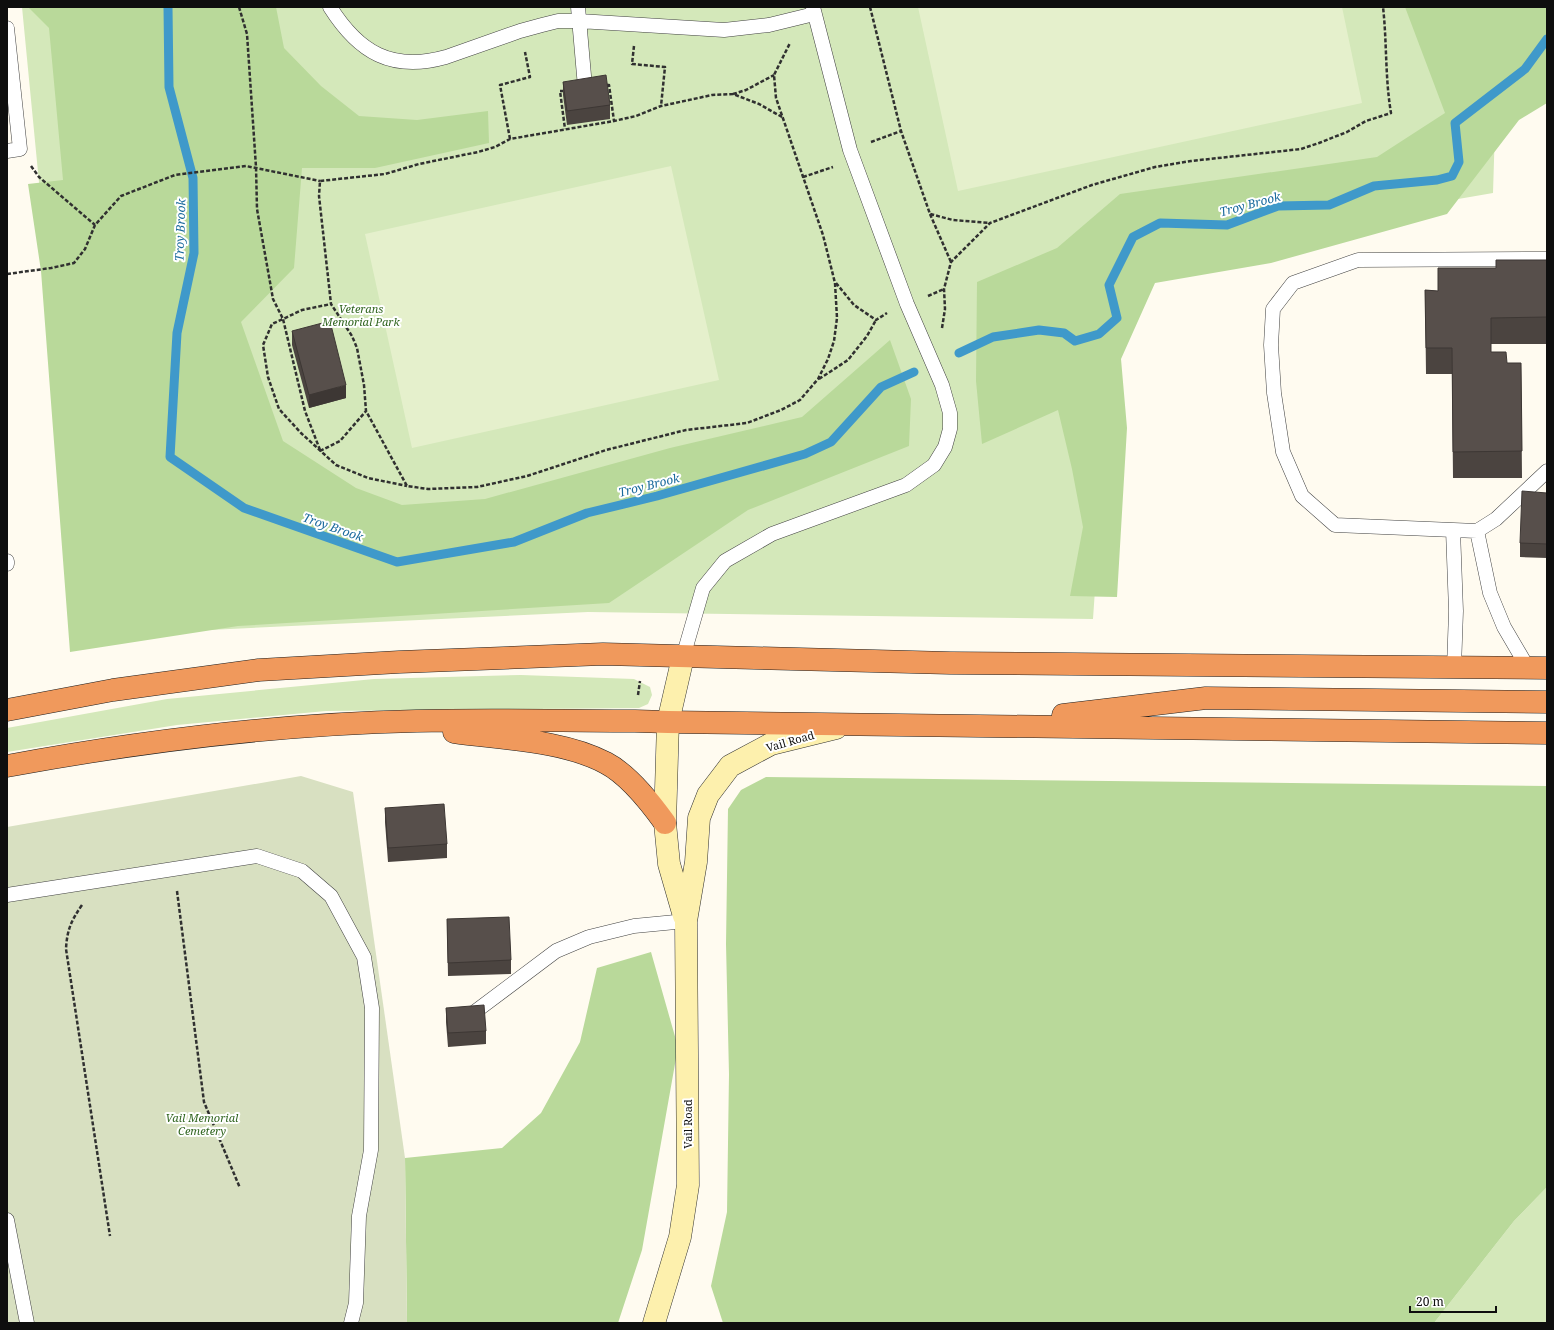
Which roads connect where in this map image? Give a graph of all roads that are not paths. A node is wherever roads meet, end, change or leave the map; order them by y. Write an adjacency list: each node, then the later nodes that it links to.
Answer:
1 (330, 7): 3 (lane)
2 (810, 13): 3 (lane); 11 (lane)
3 (578, 14): 5 (lane)
4 (7, 28): 6 (lane)
5 (585, 87)
6 (14, 150)
7 (1547, 259): 9 (lane)
8 (1547, 471): 10 (lane)
9 (1453, 530): 10 (lane); 12 (lane)
10 (1477, 531): 13 (lane)
11 (683, 657): 12 (highway); 15 (highway); 17 (street, Vail Road)
12 (1454, 668): 13 (highway)
13 (1541, 668)
14 (1547, 702): 19 (highway)
15 (13, 706)
16 (376, 722): 17 (highway); 21 (highway); 22 (highway)
17 (668, 722): 18 (highway); 22 (street, Vail Road)
18 (851, 724): 19 (highway); 24 (street, Vail Road)
19 (969, 726): 20 (highway)
20 (1547, 733)
21 (7, 766)
22 (665, 823): 24 (street, Vail Road)
23 (7, 895): 28 (lane)
24 (686, 921): 25 (lane); 29 (street, Vail Road)
25 (472, 1014)
26 (7, 1220): 27 (lane)
27 (27, 1323)
28 (351, 1323)
29 (654, 1323)

